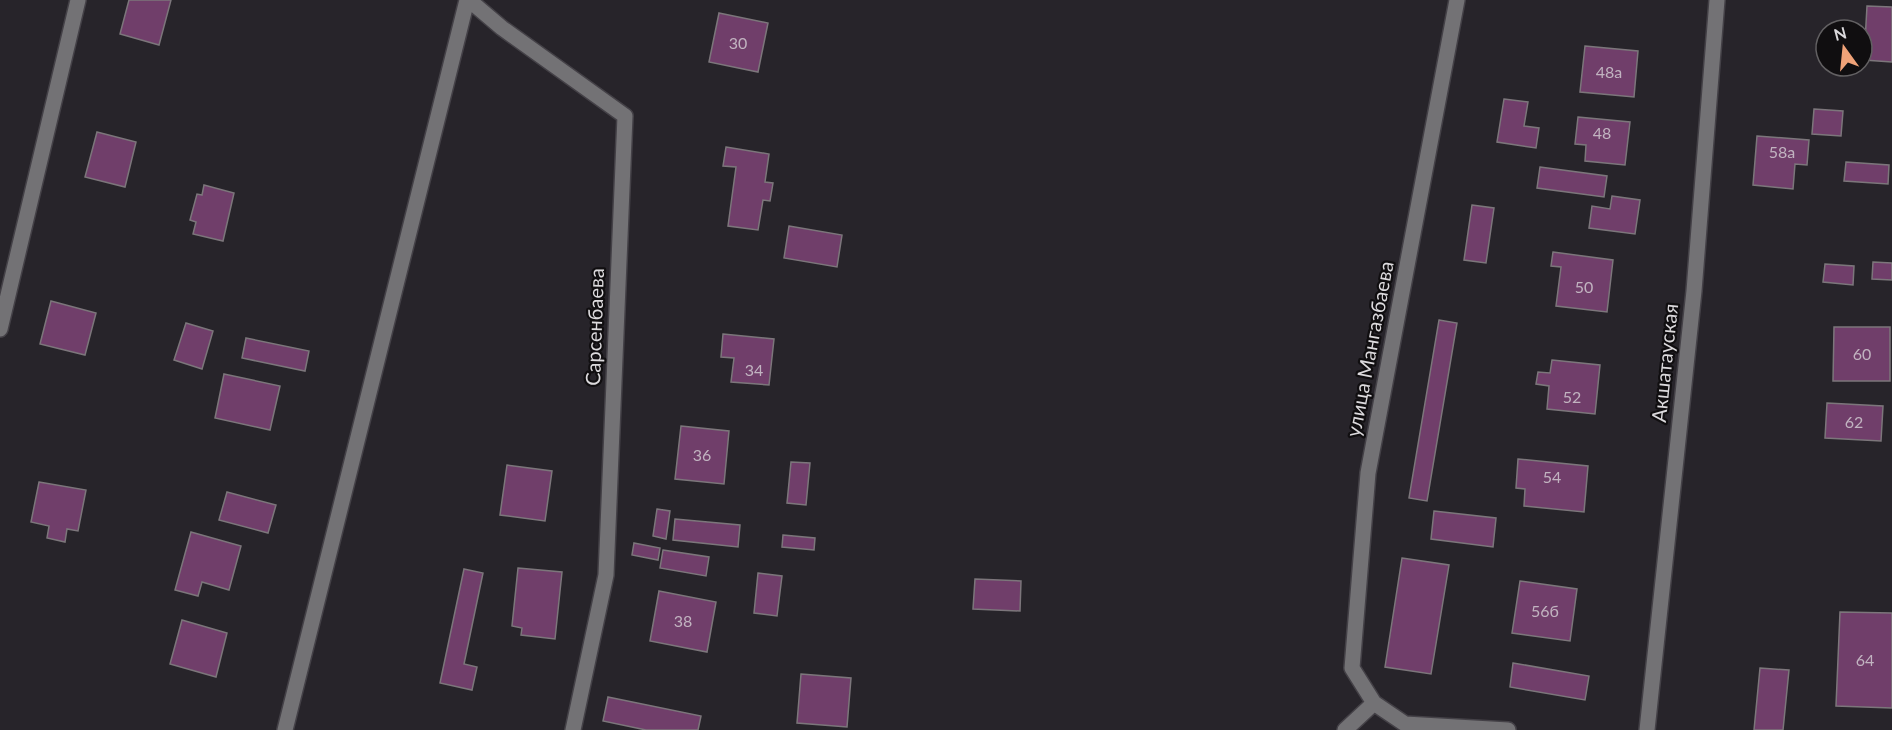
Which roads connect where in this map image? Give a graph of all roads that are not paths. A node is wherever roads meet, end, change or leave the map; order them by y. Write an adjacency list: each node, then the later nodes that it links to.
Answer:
1 (78, 0): 5 (street)
2 (468, 0): 7 (street, Сарсенбаева); 8 (street, Сарсенбаева)
3 (1457, 0): 6 (street, улица Мангазбаева)
4 (1717, 0): 11 (street, Акшатауская)
5 (0, 328)
6 (1374, 704): 9 (street); 10 (street)
7 (285, 730)
8 (573, 730)
9 (1345, 730)
10 (1508, 730)
11 (1647, 730)

